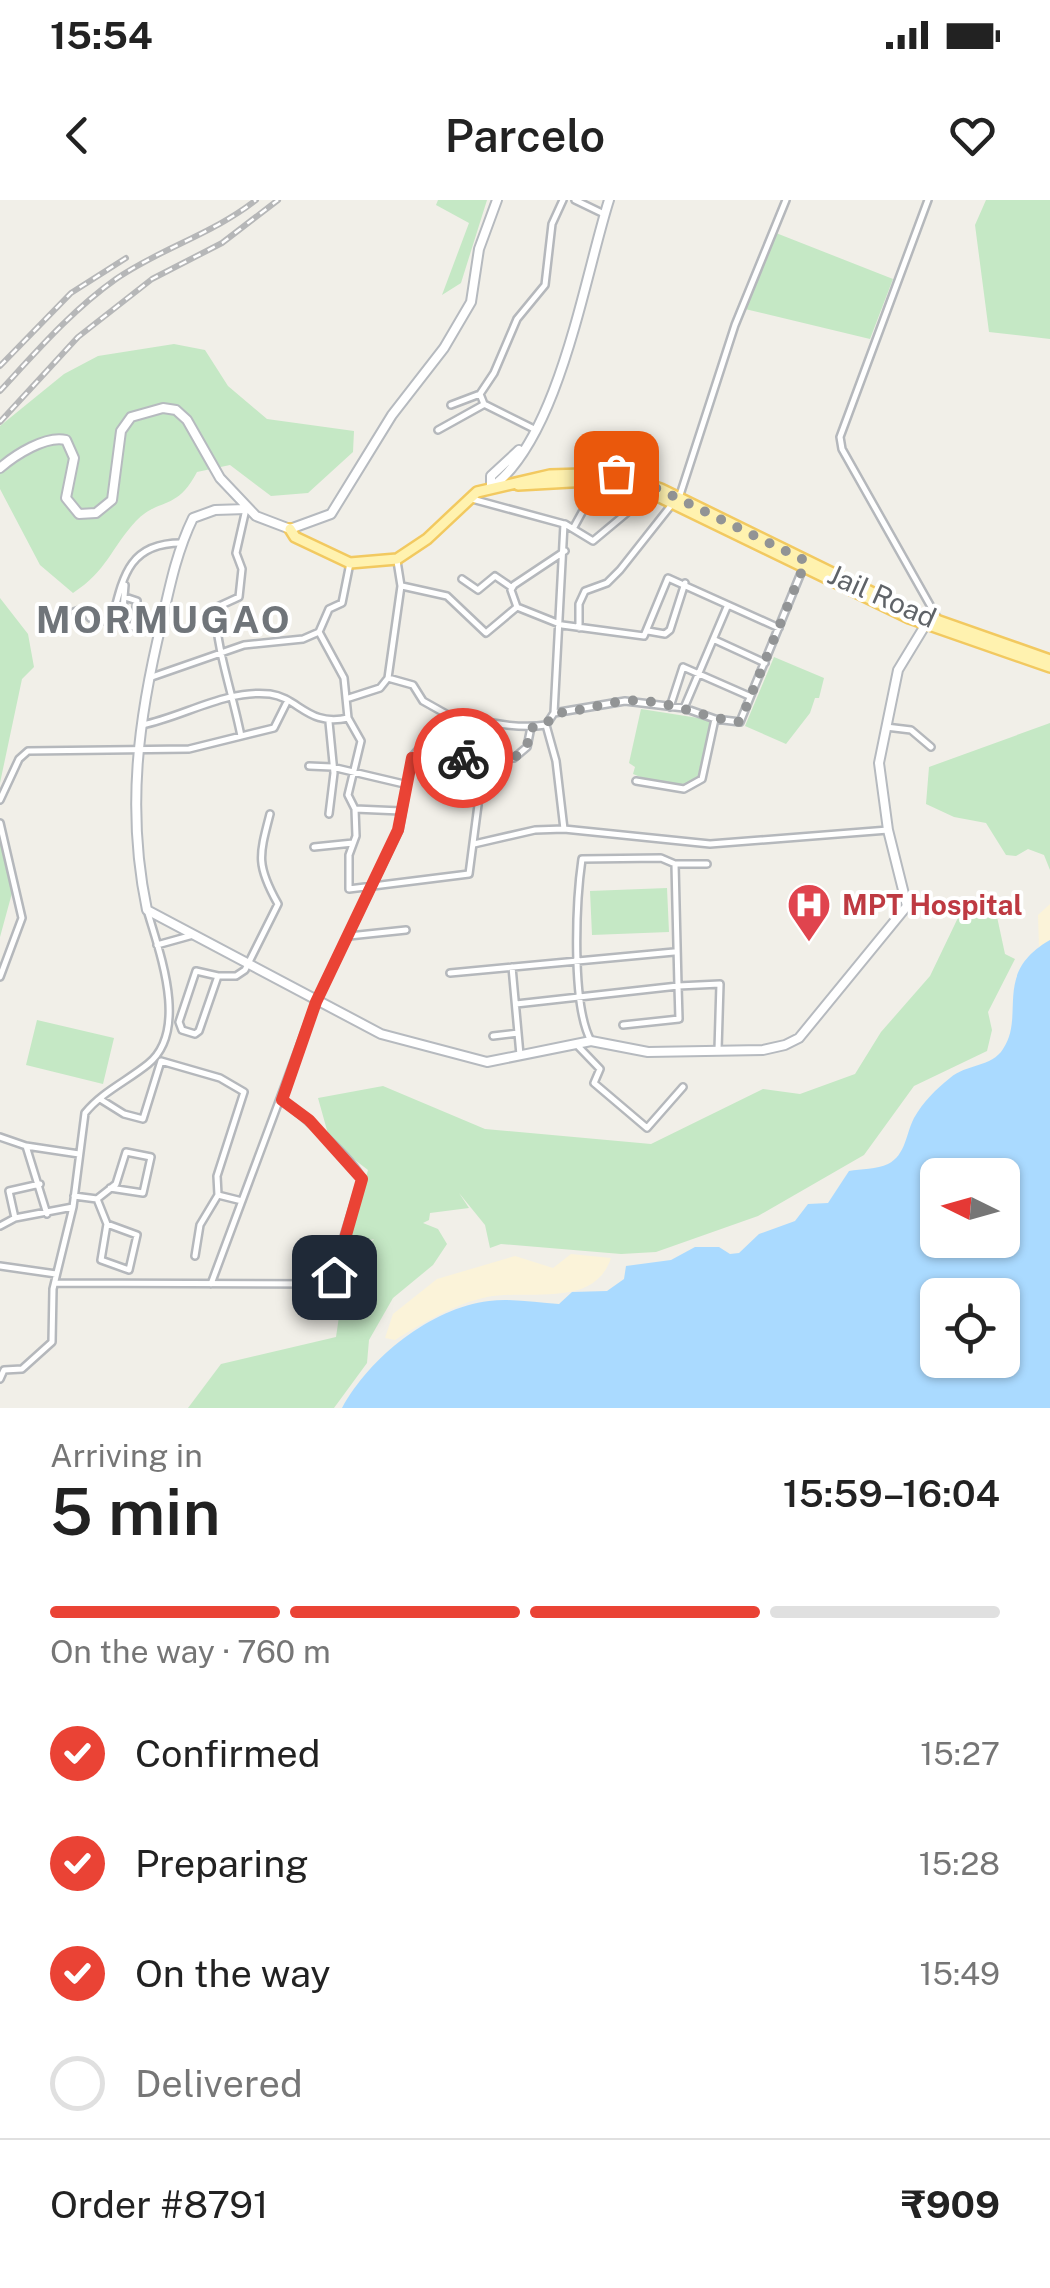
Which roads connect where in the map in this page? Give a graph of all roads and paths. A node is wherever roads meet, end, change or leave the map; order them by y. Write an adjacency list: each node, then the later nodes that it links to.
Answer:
1 (497, 200): 22 (street)
2 (563, 200): 8 (street)
3 (575, 200): 7 (street)
4 (609, 200): 7 (street)
5 (786, 200): 18 (street)
6 (928, 200): 39 (street)
7 (605, 214): 11 (street)
8 (480, 394): 9 (street); 10 (street)
9 (484, 404): 11 (street); 12 (street)
10 (451, 405)
11 (534, 429): 15 (street)
12 (438, 430)
13 (0, 468): 19 (street)
14 (590, 480): 15 (main road, Jail Road); 16 (main road, Jail Road); 21 (street)
15 (491, 488): 17 (main road); 18 (main road, Jail Road)
16 (646, 490): 18 (main road, Jail Road); 21 (street)
17 (469, 498): 20 (street); 25 (main road)
18 (676, 501): 27 (main road, Jail Road); 42 (street)
19 (246, 509): 22 (street); 23 (street); 48 (street)
20 (564, 524): 21 (street); 24 (street)
21 (574, 527)
22 (290, 529): 26 (main road)
23 (180, 543): 30 (street); 45 (street)
24 (565, 552): 32 (street); 41 (street)
25 (397, 559): 26 (main road); 31 (street)
26 (350, 564): 46 (street)
27 (804, 564): 39 (main road, Jail Road); 43 (street)
28 (462, 579): 32 (street)
29 (685, 583): 34 (street); 44 (street); 44 (street)
30 (124, 586): 33 (street); 37 (street)
31 (400, 586): 35 (street); 53 (street)
32 (512, 587): 35 (street)
33 (126, 597): 38 (street); 40 (street)
34 (728, 606): 43 (street); 47 (street)
35 (517, 607): 41 (street)
36 (74, 612): 37 (street)
37 (112, 620): 38 (street)
38 (122, 622): 40 (street)
39 (933, 623): 50 (main road, Jail Road); 67 (street)
40 (133, 625): 45 (street)
41 (562, 625): 42 (street); 60 (street)
42 (579, 628): 44 (street)
43 (778, 628): 49 (street)
44 (648, 631)
45 (159, 632): 52 (street)
46 (319, 632): 48 (street); 56 (street)
47 (715, 640): 49 (street); 51 (street)
48 (218, 654): 52 (street); 55 (street)
49 (765, 663): 54 (street)
50 (1050, 664)
51 (700, 673): 54 (street); 58 (street); 59 (street)
52 (148, 678): 66 (street)
53 (388, 678): 56 (street); 61 (street)
54 (749, 696): 63 (street)
55 (233, 698): 57 (street); 66 (street); 69 (street)
56 (349, 698): 62 (street)
57 (286, 704): 64 (street); 69 (street)
58 (670, 707): 59 (street); 60 (street)
59 (684, 708): 63 (street)
60 (554, 713): 65 (street)
61 (448, 715): 68 (street); 72 (street)
62 (348, 718): 64 (street); 75 (street)
63 (715, 720): 76 (street)
64 (329, 722): 74 (street)
65 (546, 725): 68 (street); 85 (street)
66 (139, 726): 71 (street)
67 (886, 727): 70 (street); 86 (street)
68 (530, 728): 72 (street)
69 (240, 736): 71 (street)
70 (931, 747)
71 (135, 753): 78 (street); 93 (street)
72 (412, 758): 77 (street)
73 (309, 766): 74 (street)
74 (332, 767): 75 (street); 83 (street)
75 (352, 772): 77 (street); 80 (street)
76 (636, 781)
77 (405, 784): 81 (street)
78 (0, 800)
79 (478, 805): 88 (street)
80 (355, 809): 81 (street); 87 (street)
81 (401, 812): 92 (street)
82 (270, 814): 100 (street)
83 (329, 814)
84 (0, 823): 104 (street)
85 (564, 829): 86 (street); 88 (street)
86 (888, 830): 114 (street)
87 (353, 843): 89 (street); 92 (street)
88 (473, 844): 92 (street)
89 (314, 847)
90 (675, 864): 91 (street); 98 (street); 99 (street)
91 (707, 864)
92 (372, 885): 96 (street)
93 (147, 910): 95 (street); 97 (street)
94 (406, 930): 96 (street)
95 (197, 934): 97 (street); 100 (street)
96 (348, 936): 107 (street)
97 (157, 945): 117 (street)
98 (674, 952): 99 (street); 105 (street)
99 (578, 960): 101 (street); 106 (street)
100 (248, 963): 103 (street); 107 (street)
101 (512, 967): 102 (street); 108 (street)
102 (450, 973)
103 (218, 976): 103 (street)
104 (0, 977)
105 (678, 986): 106 (street); 109 (street); 114 (street)
106 (582, 994): 108 (street); 112 (street)
107 (316, 1002): 115 (street); 118 (street)
108 (516, 1004): 110 (street)
109 (623, 1024)
110 (518, 1034): 111 (street); 115 (street)
111 (492, 1036)
112 (591, 1040): 113 (street); 114 (street)
113 (576, 1044): 115 (street); 116 (street)
114 (718, 1050)
115 (520, 1058)
116 (683, 1087)
117 (100, 1099): 121 (street); 124 (street)
118 (282, 1100): 127 (street); 137 (street)
119 (0, 1137): 120 (street)
120 (26, 1146): 121 (street); 122 (street)
121 (79, 1154): 125 (street)
122 (40, 1184): 129 (street); 130 (street)
123 (110, 1188): 123 (street); 126 (street)
124 (218, 1195): 127 (street); 133 (street)
125 (74, 1196): 126 (street); 128 (street)
126 (97, 1199): 131 (street)
127 (242, 1201): 137 (street)
128 (73, 1207): 129 (street); 135 (street)
129 (48, 1214): 130 (street)
130 (15, 1218): 132 (street)
131 (107, 1224): 131 (street)
132 (0, 1226)
133 (194, 1256)
134 (0, 1266): 135 (street)
135 (56, 1274): 136 (street)
136 (55, 1283): 137 (street); 138 (street)
137 (211, 1284)
138 (0, 1377)

